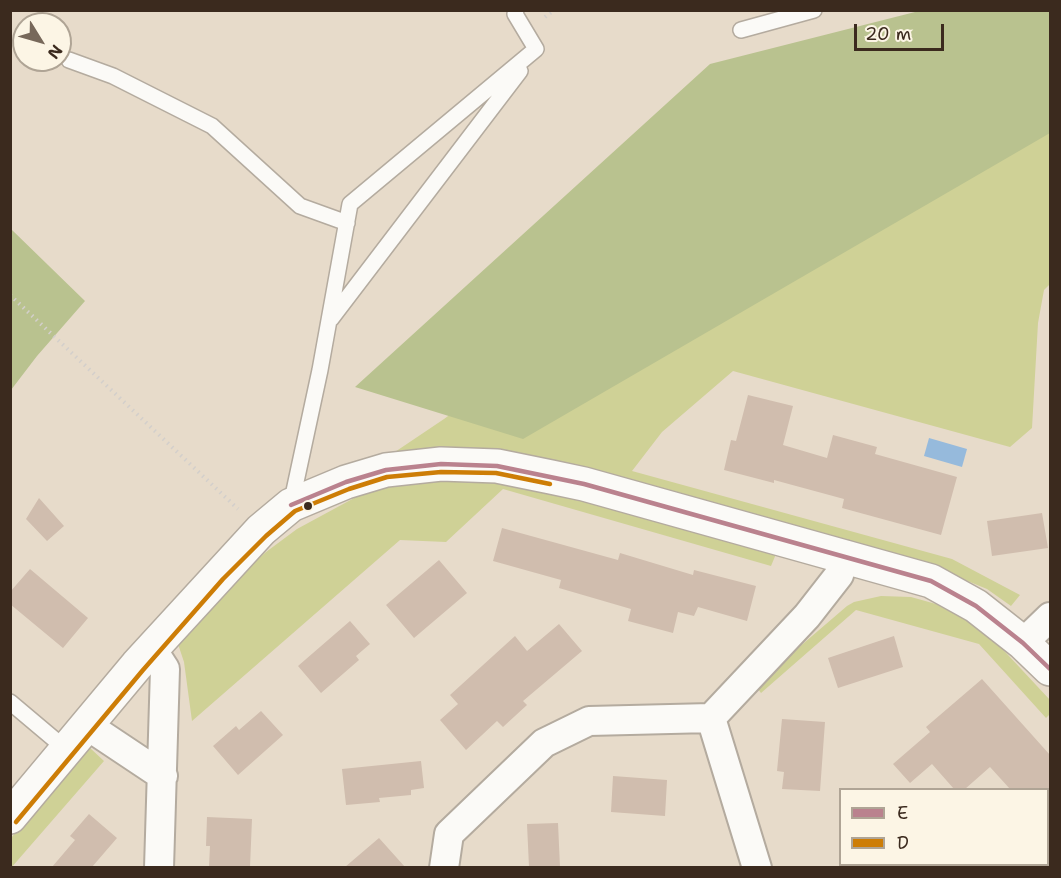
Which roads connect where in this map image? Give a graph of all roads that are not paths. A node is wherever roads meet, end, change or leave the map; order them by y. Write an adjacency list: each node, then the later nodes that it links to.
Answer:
1 (516, 10): 4 (lane)
2 (814, 10): 3 (lane)
3 (741, 30)
4 (536, 49): 6 (lane); 7 (lane)
5 (72, 61): 6 (lane)
6 (347, 223): 7 (lane)
7 (329, 323): 8 (lane)
8 (291, 505): 9 (street); 12 (street)
9 (845, 555): 11 (street); 15 (street)
10 (1050, 617): 11 (street)
11 (1023, 643): 13 (street)
12 (152, 649): 16 (street); 17 (street)
13 (1050, 669)
14 (10, 702): 16 (lane)
15 (711, 718): 20 (street); 21 (street)
16 (77, 738): 17 (street); 18 (street)
17 (163, 776): 19 (street)
18 (10, 817)
19 (159, 867)
20 (444, 867)
21 (757, 867)

